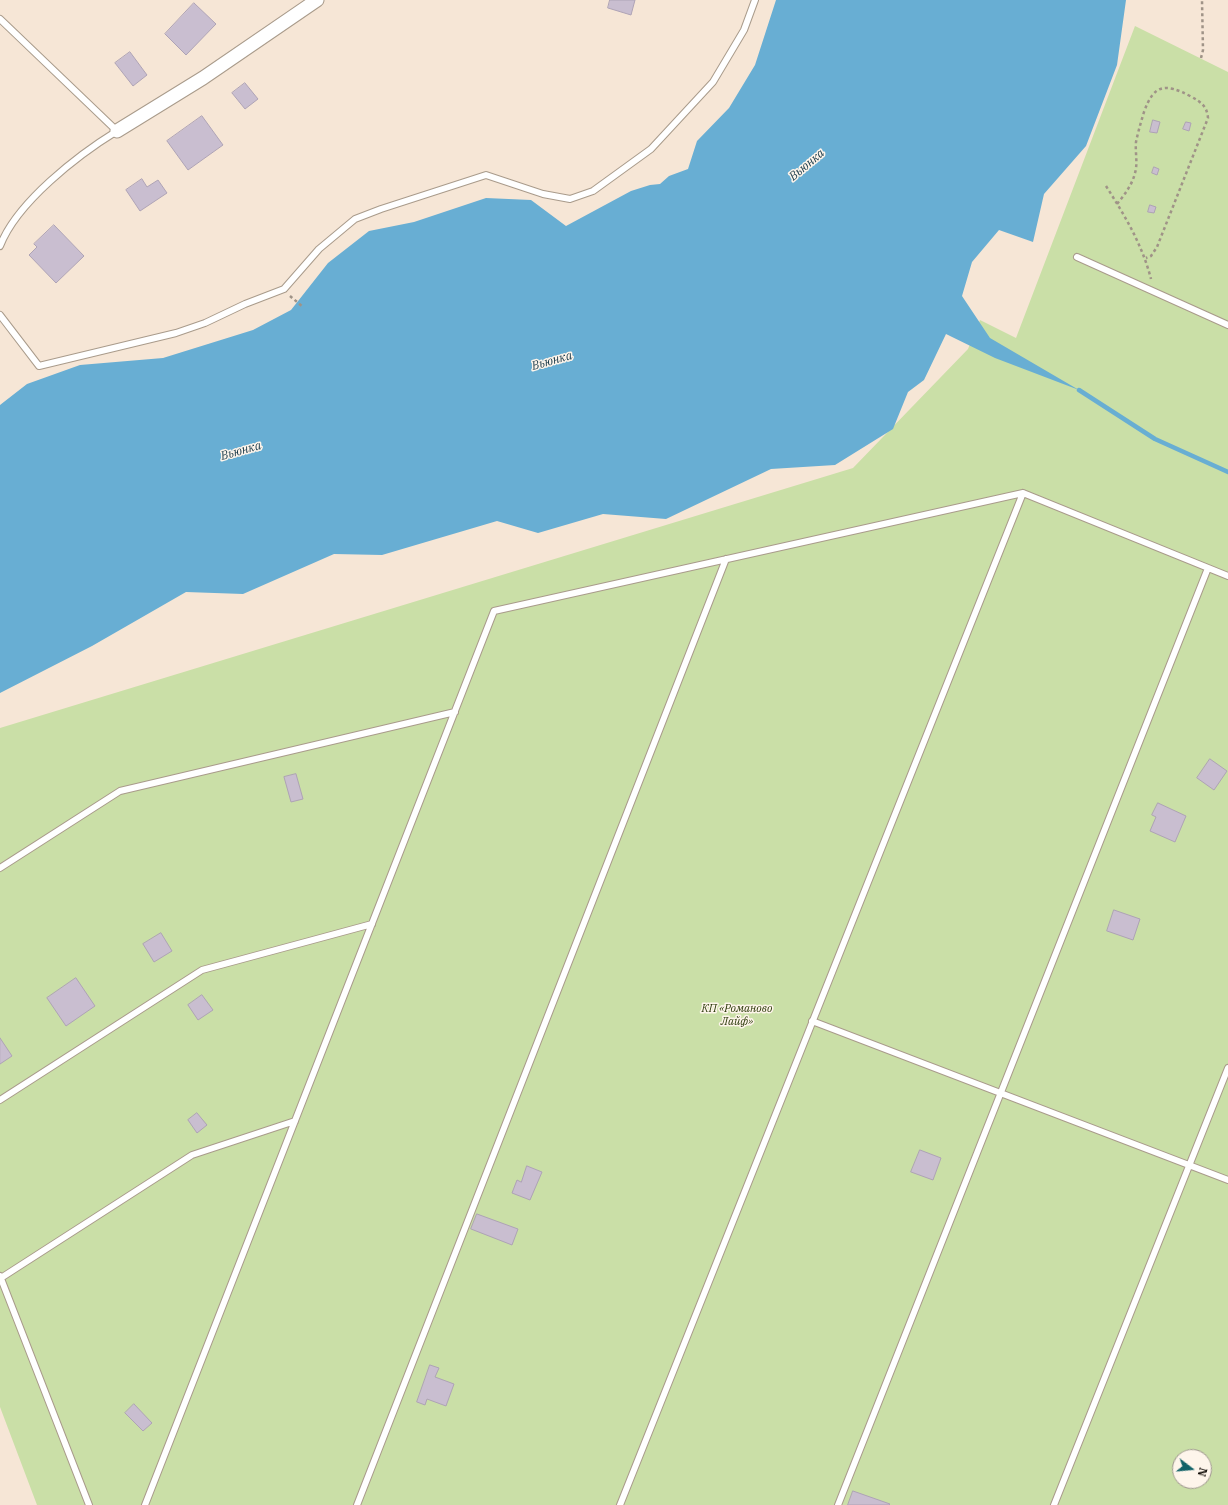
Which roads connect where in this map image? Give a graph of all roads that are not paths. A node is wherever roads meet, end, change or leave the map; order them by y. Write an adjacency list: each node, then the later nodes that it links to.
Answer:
1 (317, 0): 4 (street)
2 (755, 0): 7 (lane)
3 (0, 19): 4 (lane)
4 (117, 131): 5 (lane)
5 (0, 246)
6 (1077, 257): 8 (lane)
7 (0, 315)
8 (1228, 325)
9 (1023, 493): 10 (lane); 11 (lane); 16 (lane)
10 (726, 559): 13 (lane); 26 (lane)
11 (1208, 568): 12 (lane); 18 (lane)
12 (1228, 576)
13 (455, 712): 14 (lane); 15 (lane)
14 (0, 868)
15 (372, 924): 19 (lane); 20 (lane)
16 (812, 1021): 18 (lane); 27 (lane)
17 (1228, 1068): 21 (lane)
18 (1000, 1093): 21 (lane); 28 (lane)
19 (0, 1100)
20 (295, 1121): 23 (lane); 25 (lane)
21 (1190, 1164): 22 (lane); 29 (lane)
22 (1228, 1180)
23 (0, 1277): 24 (lane)
24 (89, 1505)
25 (145, 1505)
26 (357, 1505)
27 (620, 1505)
28 (838, 1505)
29 (1054, 1505)

